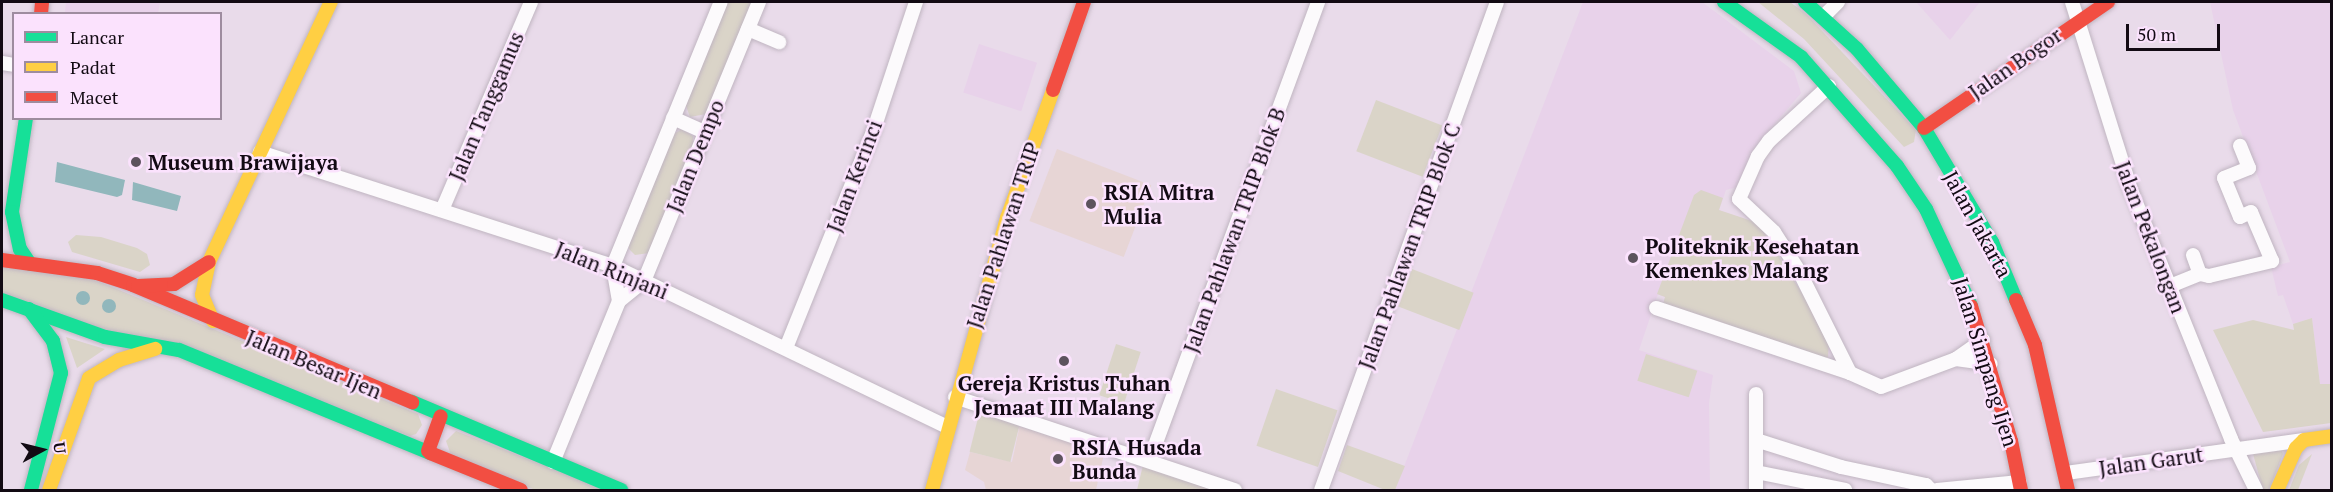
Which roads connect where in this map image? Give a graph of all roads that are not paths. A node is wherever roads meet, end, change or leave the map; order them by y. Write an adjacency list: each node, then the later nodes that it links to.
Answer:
1 (331, 2): 24 (main road)
2 (531, 2): 25 (street, Jalan Tanggamus)
3 (721, 2): 19 (street, Jalan Dempo)
4 (759, 2): 16 (street, Jalan Dempo)
5 (916, 2): 44 (street, Jalan Kerinci)
6 (1084, 2): 49 (main road, Jalan Pahlawan TRIP)
7 (1318, 2): 57 (street, Jalan Pahlawan TRIP Blok B)
8 (1497, 2): 71 (street, Jalan Pahlawan TRIP Blok C)
9 (1724, 2): 18 (main road, Jalan Simpang Ijen)
10 (1805, 2): 14 (main road, Jalan Jakarta)
11 (1838, 2): 14 (street)
12 (2072, 2): 15 (street, Jalan Pekalongan)
13 (2108, 2): 15 (main road, Jalan Bogor)
14 (1824, 16): 21 (main road, Jalan Jakarta)
15 (2076, 21): 21 (main road, Jalan Bogor); 36 (street, Jalan Pekalongan)
16 (748, 29): 17 (street); 22 (street, Jalan Dempo)
17 (779, 42)
18 (1829, 86): 42 (main road, Jalan Simpang Ijen); 47 (street)
19 (674, 118): 22 (street); 32 (street, Jalan Dempo)
20 (26, 120): 26 (main road)
21 (1924, 128): 61 (main road, Jalan Jakarta)
22 (705, 132): 34 (street, Jalan Dempo)
23 (2240, 146): 33 (street)
24 (260, 152): 25 (street, Jalan Rinjani); 30 (main road)
25 (442, 210): 32 (street, Jalan Rinjani)
26 (12, 212): 27 (main road); 31 (main road)
27 (2, 246)
28 (2193, 255): 33 (street)
29 (2, 260): 31 (main road, Jalan Besar Ijen)
30 (209, 262): 35 (main road); 41 (main road)
31 (30, 264): 35 (main road, Jalan Besar Ijen)
32 (613, 267): 34 (street, Jalan Rinjani); 38 (street)
33 (2200, 274): 36 (street)
34 (645, 281): 38 (street); 44 (street, Jalan Rinjani)
35 (133, 285): 41 (main road, Jalan Besar Ijen)
36 (2170, 286): 55 (street, Jalan Pekalongan)
37 (2, 300): 39 (main road, Jalan Besar Ijen)
38 (619, 301): 58 (street)
39 (26, 307): 43 (main road, Jalan Besar Ijen); 64 (main road)
40 (1656, 308): 47 (street)
41 (213, 321): 50 (main road, Jalan Besar Ijen)
42 (1983, 340): 45 (street); 46 (main road, Jalan Simpang Ijen)
43 (161, 347): 56 (main road, Jalan Besar Ijen); 65 (main road)
44 (786, 348): 51 (street, Jalan Rinjani)
45 (1956, 359): 46 (street); 47 (street)
46 (1990, 364): 63 (main road, Jalan Simpang Ijen)
47 (1850, 373)
48 (1756, 394): 53 (street)
49 (955, 397): 51 (main road, Jalan Pahlawan TRIP); 57 (street)
50 (441, 416): 56 (main road); 58 (main road, Jalan Besar Ijen)
51 (948, 427): 60 (main road, Jalan Pahlawan TRIP)
52 (2331, 436): 54 (main road)
53 (1756, 440): 59 (street); 62 (street)
54 (2304, 440): 55 (street, Jalan Garut); 78 (main road)
55 (2237, 449): 61 (street, Jalan Garut); 77 (street, Jalan Pekalongan)
56 (428, 451): 66 (main road, Jalan Besar Ijen)
57 (1150, 459): 70 (street)
58 (553, 462): 67 (main road, Jalan Besar Ijen)
59 (1756, 472): 72 (street); 73 (street)
60 (937, 473): 68 (main road, Jalan Pahlawan TRIP); 69 (main road, Jalan Pahlawan TRIP)
61 (2066, 473): 76 (main road, Jalan Jakarta)
62 (1885, 484): 74 (street)
63 (2020, 486): 75 (street)
64 (31, 490)
65 (49, 490)
66 (521, 490)
67 (621, 490)
68 (932, 490)
69 (937, 490)
70 (1235, 490)
71 (1321, 490)
72 (1756, 490)
73 (1845, 490)
74 (1931, 490)
75 (1937, 490)
76 (2068, 490)
77 (2256, 490)
78 (2277, 490)

